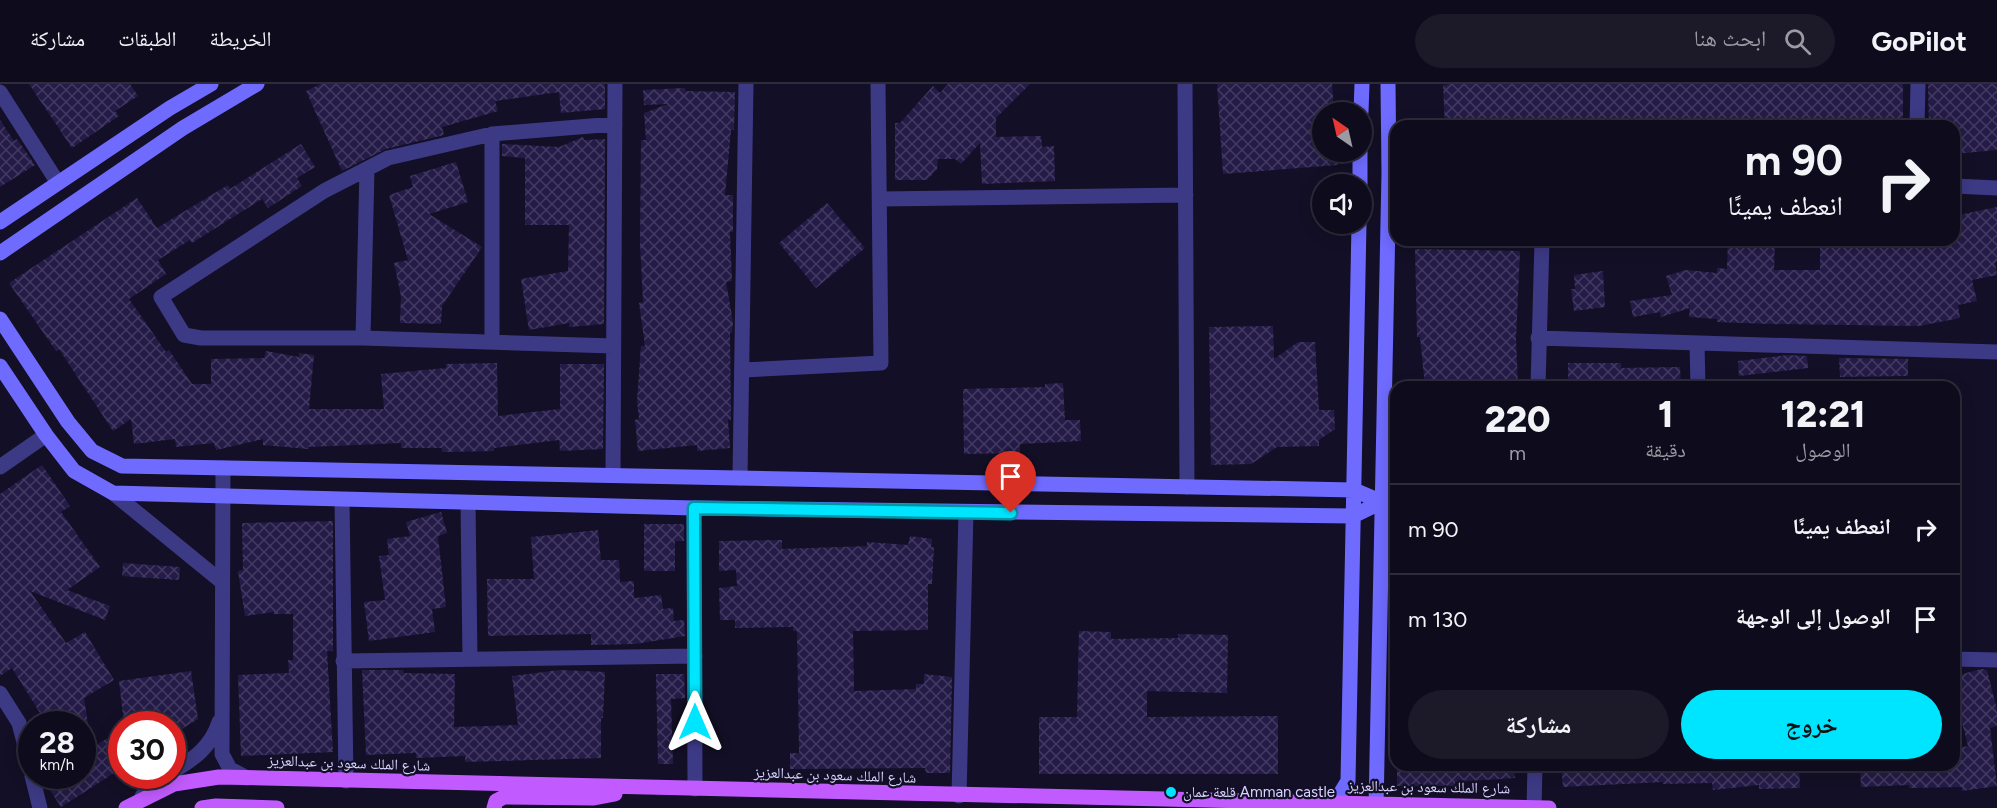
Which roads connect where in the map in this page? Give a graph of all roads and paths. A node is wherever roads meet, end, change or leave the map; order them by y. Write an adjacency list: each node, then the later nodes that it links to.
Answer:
1 (211, 84): 17 (street)
2 (257, 84): 26 (street)
3 (615, 84): 14 (street)
4 (746, 84): 35 (street)
5 (878, 84): 21 (street)
6 (1185, 84): 20 (street)
7 (1362, 84): 11 (street)
8 (1388, 84): 12 (street)
9 (1918, 84): 13 (street)
10 (0, 92): 17 (street)
11 (1361, 102)
12 (1390, 120)
13 (1917, 120)
14 (615, 124): 15 (street); 32 (street)
15 (492, 134): 16 (street); 30 (street)
16 (367, 169): 28 (street); 28 (street)
17 (58, 183): 22 (street)
18 (1960, 186): 19 (street)
19 (1997, 188)
20 (1186, 195): 21 (street); 43 (street)
21 (880, 200): 35 (street)
22 (0, 222)
23 (1359, 234): 44 (street)
24 (1391, 246): 48 (street)
25 (1542, 246): 29 (street)
26 (0, 254)
27 (0, 319): 40 (street)
28 (363, 338): 30 (street)
29 (1538, 338): 31 (street); 36 (street)
30 (492, 342): 32 (street)
31 (1697, 343): 33 (street); 37 (street)
32 (613, 346): 41 (street)
33 (1997, 352)
34 (0, 366): 38 (street)
35 (742, 370): 42 (street)
36 (1538, 381)
37 (1698, 381)
38 (46, 435): 39 (street); 45 (street)
39 (0, 467)
40 (223, 468): 41 (street); 46 (street)
41 (613, 475): 42 (street)
42 (740, 478): 43 (street)
43 (1187, 487): 44 (street)
44 (1354, 490): 48 (street); 52 (street)
45 (112, 493): 46 (street); 53 (street)
46 (222, 498): 47 (street); 53 (street)
47 (342, 500): 49 (street); 58 (street)
48 (1382, 502): 52 (street); 73 (street)
49 (468, 503): 50 (street); 56 (street)
50 (694, 508): 51 (street); 54 (street)
51 (966, 512): 52 (street); 70 (street)
52 (1353, 516): 71 (street)
53 (222, 582): 60 (street)
54 (695, 656): 56 (street); 69 (street)
55 (1960, 658): 57 (street)
56 (470, 659): 58 (street)
57 (1997, 660)
58 (343, 661): 65 (street)
59 (0, 693): 61 (street)
60 (220, 716): 62 (street); 64 (street)
61 (18, 721)
62 (186, 762)
63 (1535, 771): 78 (street)
64 (247, 778): 65 (main road, شارع الملك سعود بن عبدالعزيز); 72 (main road, شارع الملك سعود بن عبدالعزيز)
65 (346, 781): 66 (main road, شارع الملك سعود بن عبدالعزيز)
66 (648, 788): 69 (main road, شارع الملك سعود بن عبدالعزيز); 77 (main road)
67 (36, 789): 74 (street)
68 (151, 789): 72 (street)
69 (695, 789): 70 (main road, شارع الملك سعود بن عبدالعزيز)
70 (959, 796): 71 (main road, شارع الملك سعود بن عبدالعزيز)
71 (1324, 803): 73 (main road, شارع الملك سعود بن عبدالعزيز)
72 (131, 805)
73 (1376, 806): 78 (main road, شارع الملك سعود بن عبدالعزيز)
74 (40, 808)
75 (202, 808): 76 (main road)
76 (277, 808)
77 (494, 808)
78 (1534, 808): 79 (main road, شارع الملك سعود بن عبدالعزيز)
79 (1549, 808)

